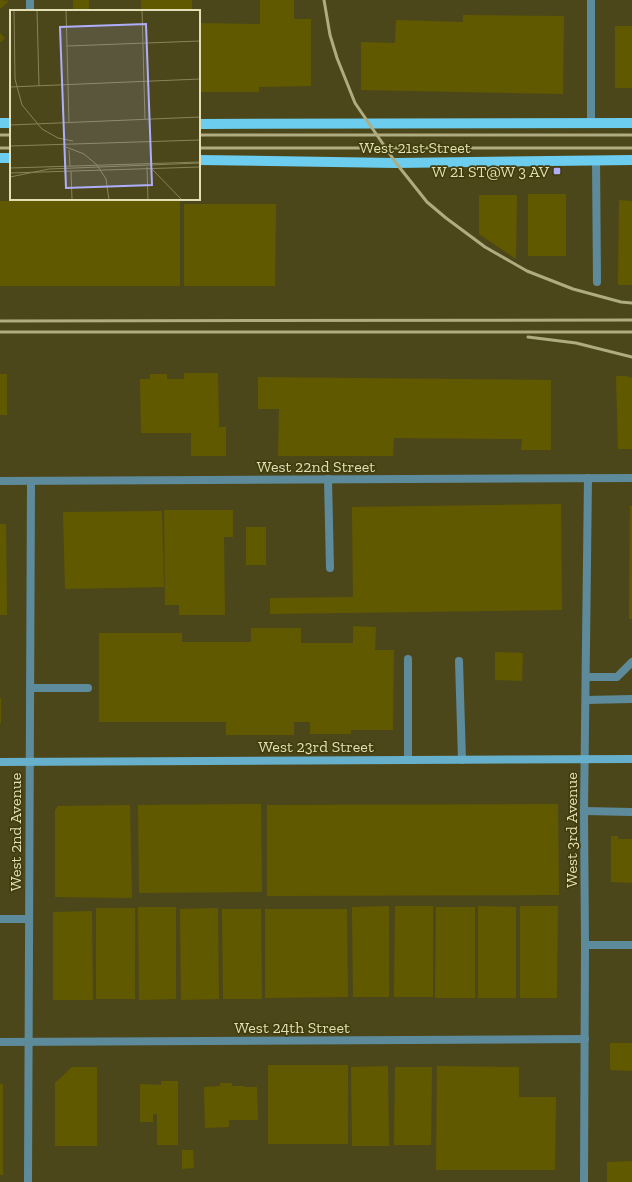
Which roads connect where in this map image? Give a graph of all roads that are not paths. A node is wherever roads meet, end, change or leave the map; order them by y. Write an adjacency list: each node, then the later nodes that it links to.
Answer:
1 (591, 0): 2 (street)
2 (591, 123): 3 (main road, West 21st Street); 4 (main road, West 21st Street)
3 (632, 123)
4 (200, 124)
5 (200, 160): 6 (main road, West 21st Street)
6 (596, 160): 7 (main road, West 21st Street); 8 (street)
7 (632, 160)
8 (597, 282)
9 (588, 478): 10 (street, West 22nd Street); 11 (street, West 22nd Street); 18 (street, West 3rd Avenue)
10 (632, 478)
11 (328, 480): 13 (street, West 22nd Street); 14 (street)
12 (0, 481): 13 (street, West 22nd Street)
13 (31, 481): 19 (street, West 2nd Avenue)
14 (330, 568)
15 (408, 659): 25 (street)
16 (459, 661): 26 (street)
17 (632, 662): 18 (street)
18 (586, 676): 22 (street, West 3rd Avenue)
19 (30, 688): 20 (street); 28 (street, West 2nd Avenue)
20 (88, 688)
21 (632, 699): 22 (street)
22 (586, 700): 24 (street, West 3rd Avenue)
23 (632, 758): 24 (street, West 23rd Street)
24 (585, 759): 26 (street, West 23rd Street); 29 (street, West 3rd Avenue)
25 (408, 760): 26 (street, West 23rd Street); 28 (street, West 23rd Street)
26 (462, 760)
27 (0, 762): 28 (street, West 23rd Street)
28 (30, 762): 32 (street, West 2nd Avenue)
29 (584, 812): 30 (street); 33 (street, West 3rd Avenue)
30 (632, 812)
31 (0, 919): 32 (street)
32 (29, 919): 37 (street, West 2nd Avenue)
33 (585, 945): 34 (street); 35 (street, West 3rd Avenue)
34 (632, 945)
35 (585, 1039): 37 (street, West 24th Street); 39 (street, West 3rd Avenue)
36 (0, 1042): 37 (street, West 24th Street)
37 (29, 1042): 38 (street, West 2nd Avenue)
38 (28, 1182)
39 (584, 1182)

